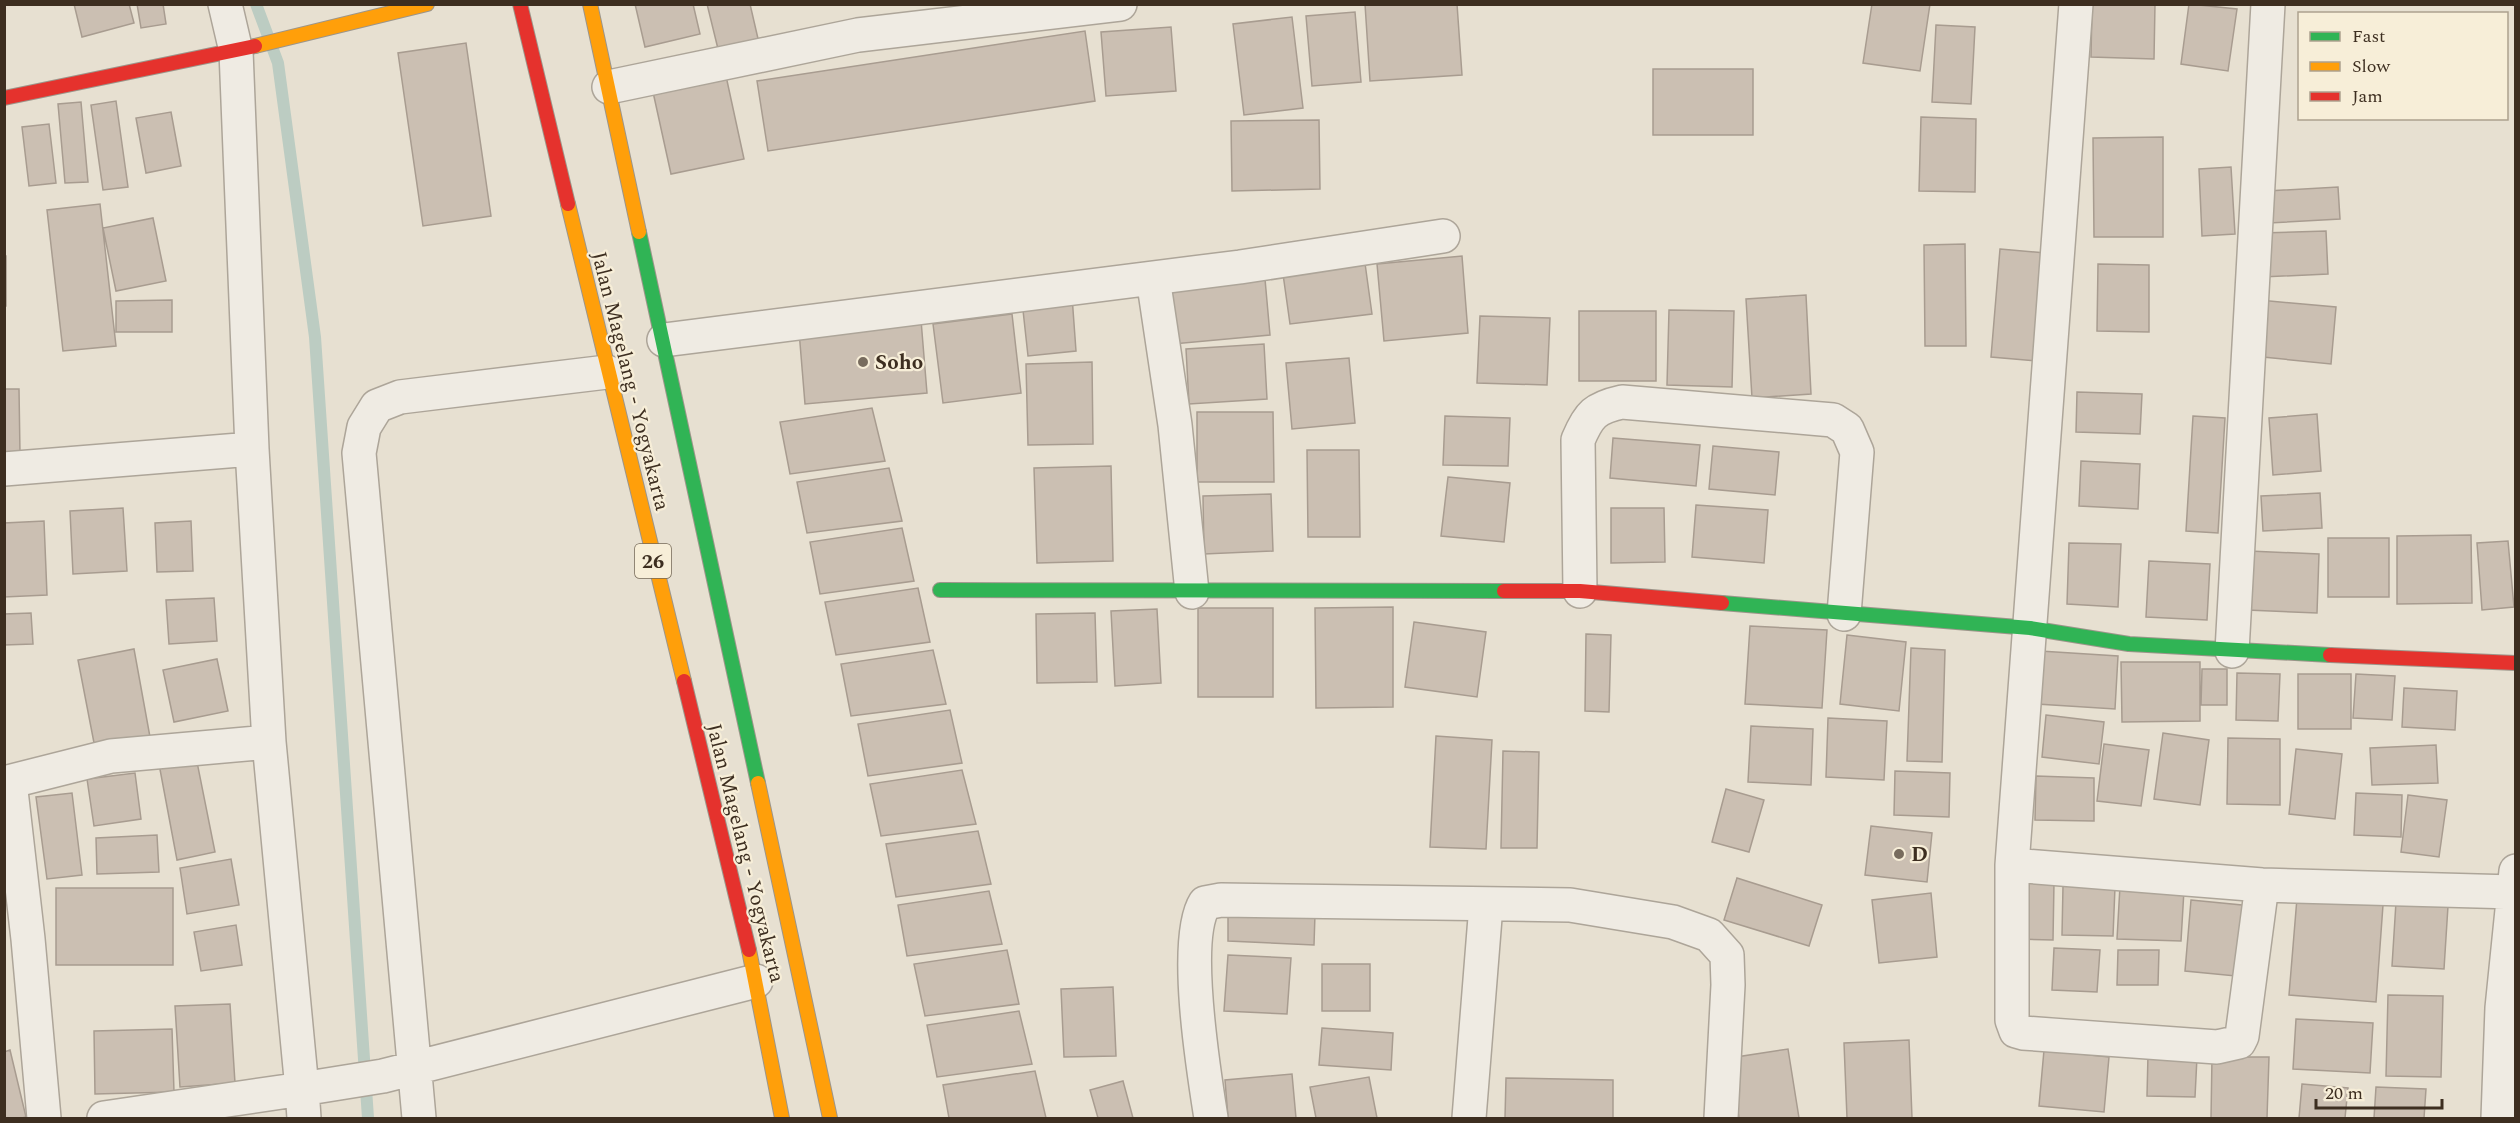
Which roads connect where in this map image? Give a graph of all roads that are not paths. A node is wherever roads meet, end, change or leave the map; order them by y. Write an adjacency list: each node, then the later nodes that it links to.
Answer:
1 (225, 4): 8 (street)
2 (427, 4): 8 (main road)
3 (520, 4): 14 (main road, Jalan Magelang - Yogyakarta / 26)
4 (590, 4): 9 (main road, Jalan Magelang - Yogyakarta)
5 (1120, 4): 9 (street)
6 (2076, 4): 21 (street)
7 (2268, 4): 22 (street)
8 (244, 49): 10 (main road); 15 (street)
9 (609, 87): 13 (main road, Jalan Magelang - Yogyakarta)
10 (4, 98)
11 (1443, 236): 12 (street)
12 (1153, 278): 13 (street); 19 (street)
13 (664, 340): 37 (main road, Jalan Magelang - Yogyakarta)
14 (607, 372): 30 (main road, Jalan Magelang - Yogyakarta / 26); 31 (street)
15 (252, 449): 16 (street); 24 (street)
16 (4, 469)
17 (940, 590): 19 (main road)
18 (1580, 591): 19 (main road); 20 (main road); 20 (street)
19 (1192, 592)
20 (1844, 614): 21 (main road)
21 (2030, 628): 22 (main road); 26 (street)
22 (2232, 651): 23 (main road)
23 (2516, 663)
24 (270, 742): 25 (street); 32 (street)
25 (7, 783): 33 (street)
26 (2012, 866): 28 (street); 28 (street)
27 (2515, 881): 28 (street); 41 (street)
28 (2262, 885)
29 (1486, 905): 38 (street); 39 (street); 40 (street)
30 (756, 981): 31 (street); 36 (main road, Jalan Magelang - Yogyakarta / 26)
31 (414, 1066): 32 (street); 35 (street)
32 (303, 1104): 34 (street)
33 (44, 1119)
34 (104, 1119)
35 (419, 1119)
36 (782, 1119)
37 (830, 1119)
38 (1211, 1119)
39 (1469, 1119)
40 (1720, 1119)
41 (2498, 1119)

